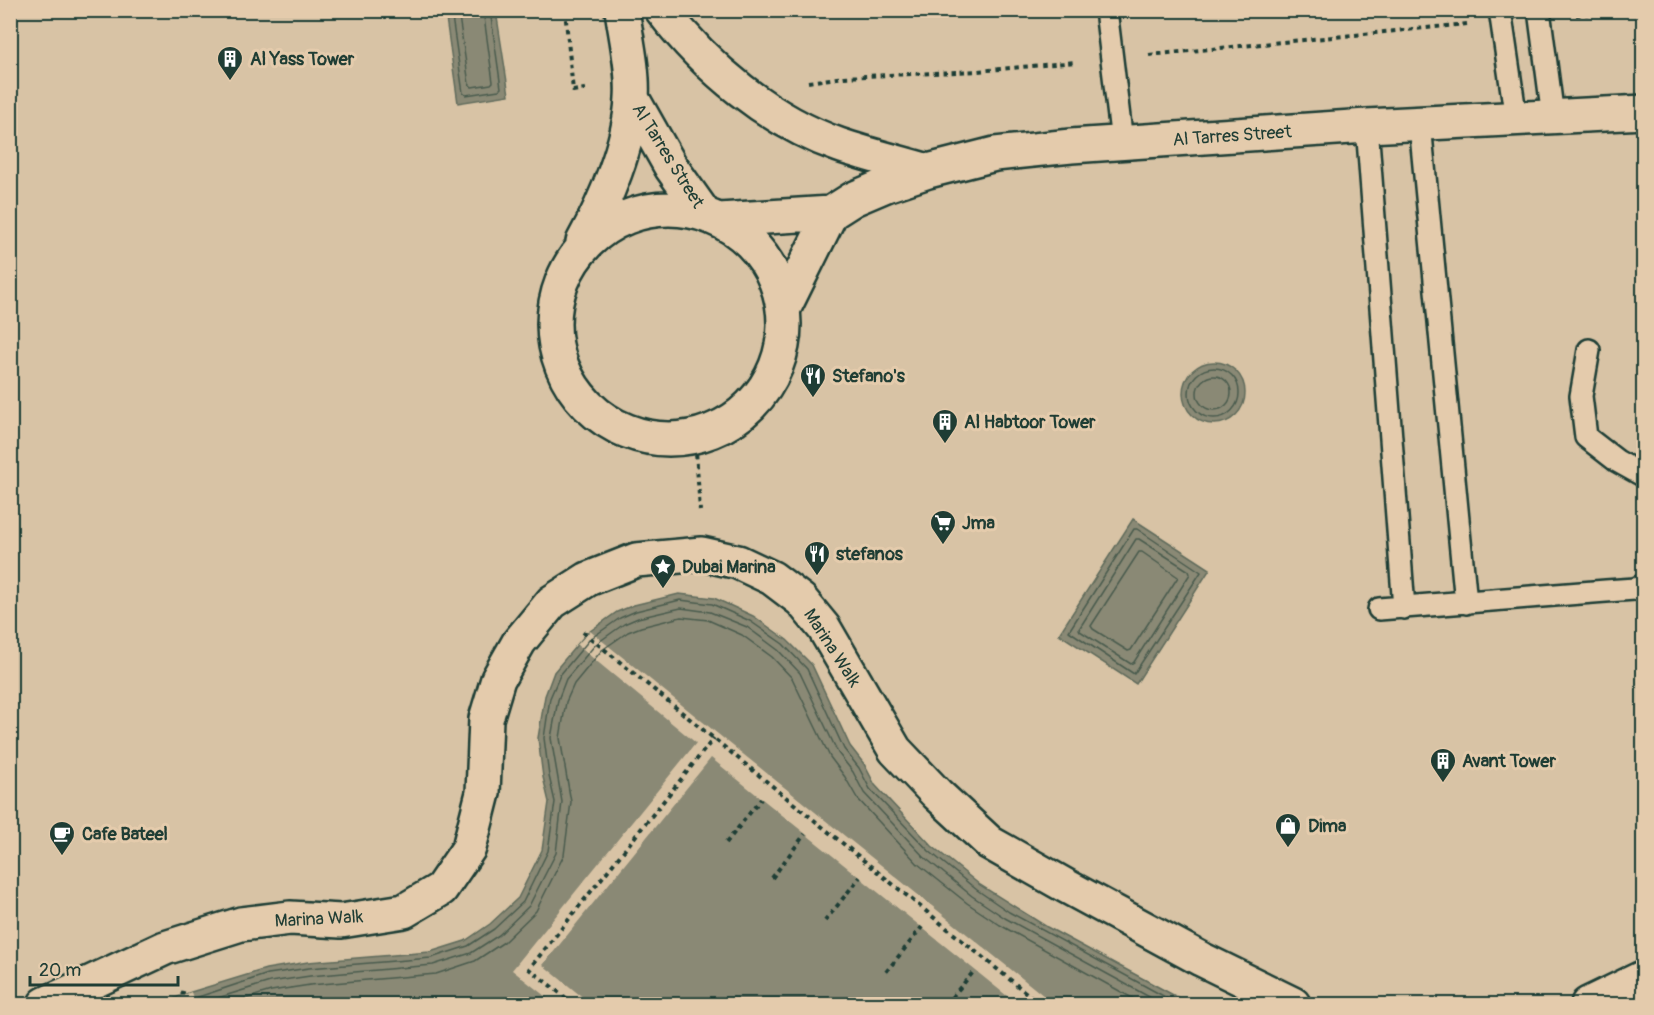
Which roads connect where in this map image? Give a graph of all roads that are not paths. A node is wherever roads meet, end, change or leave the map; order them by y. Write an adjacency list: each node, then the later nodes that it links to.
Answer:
1 (622, 10): 6 (street, Al Tarres Street)
2 (662, 10): 13 (street)
3 (1106, 10): 12 (lane)
4 (1540, 14): 8 (lane)
5 (1500, 15): 9 (lane)
6 (632, 98): 15 (street, Al Tarres Street); 16 (street, Al Tarres Street)
7 (1644, 112): 8 (street, Al Tarres Street)
8 (1553, 117): 9 (street, Al Tarres Street)
9 (1516, 119): 10 (street, Al Tarres Street)
10 (1420, 124): 11 (street, Al Tarres Street); 21 (lane)
11 (1367, 126): 12 (street, Al Tarres Street); 22 (lane)
12 (1122, 142): 13 (street, Al Tarres Street)
13 (928, 171): 14 (street, Al Tarres Street)
14 (831, 213): 15 (street, Al Tarres Street); 17 (street)
15 (712, 217): 16 (street); 17 (street)
16 (578, 252): 17 (street, Al Tarres Street)
17 (783, 310)
18 (1588, 350): 19 (lane)
19 (1644, 476)
20 (1644, 585): 21 (lane)
21 (1466, 603): 22 (lane)
22 (1404, 608): 23 (lane)
23 (1379, 609)
24 (1644, 977): 27 (street)
25 (45, 1005): 26 (street, Marina Walk)
26 (1293, 1005)
27 (1588, 1005)

